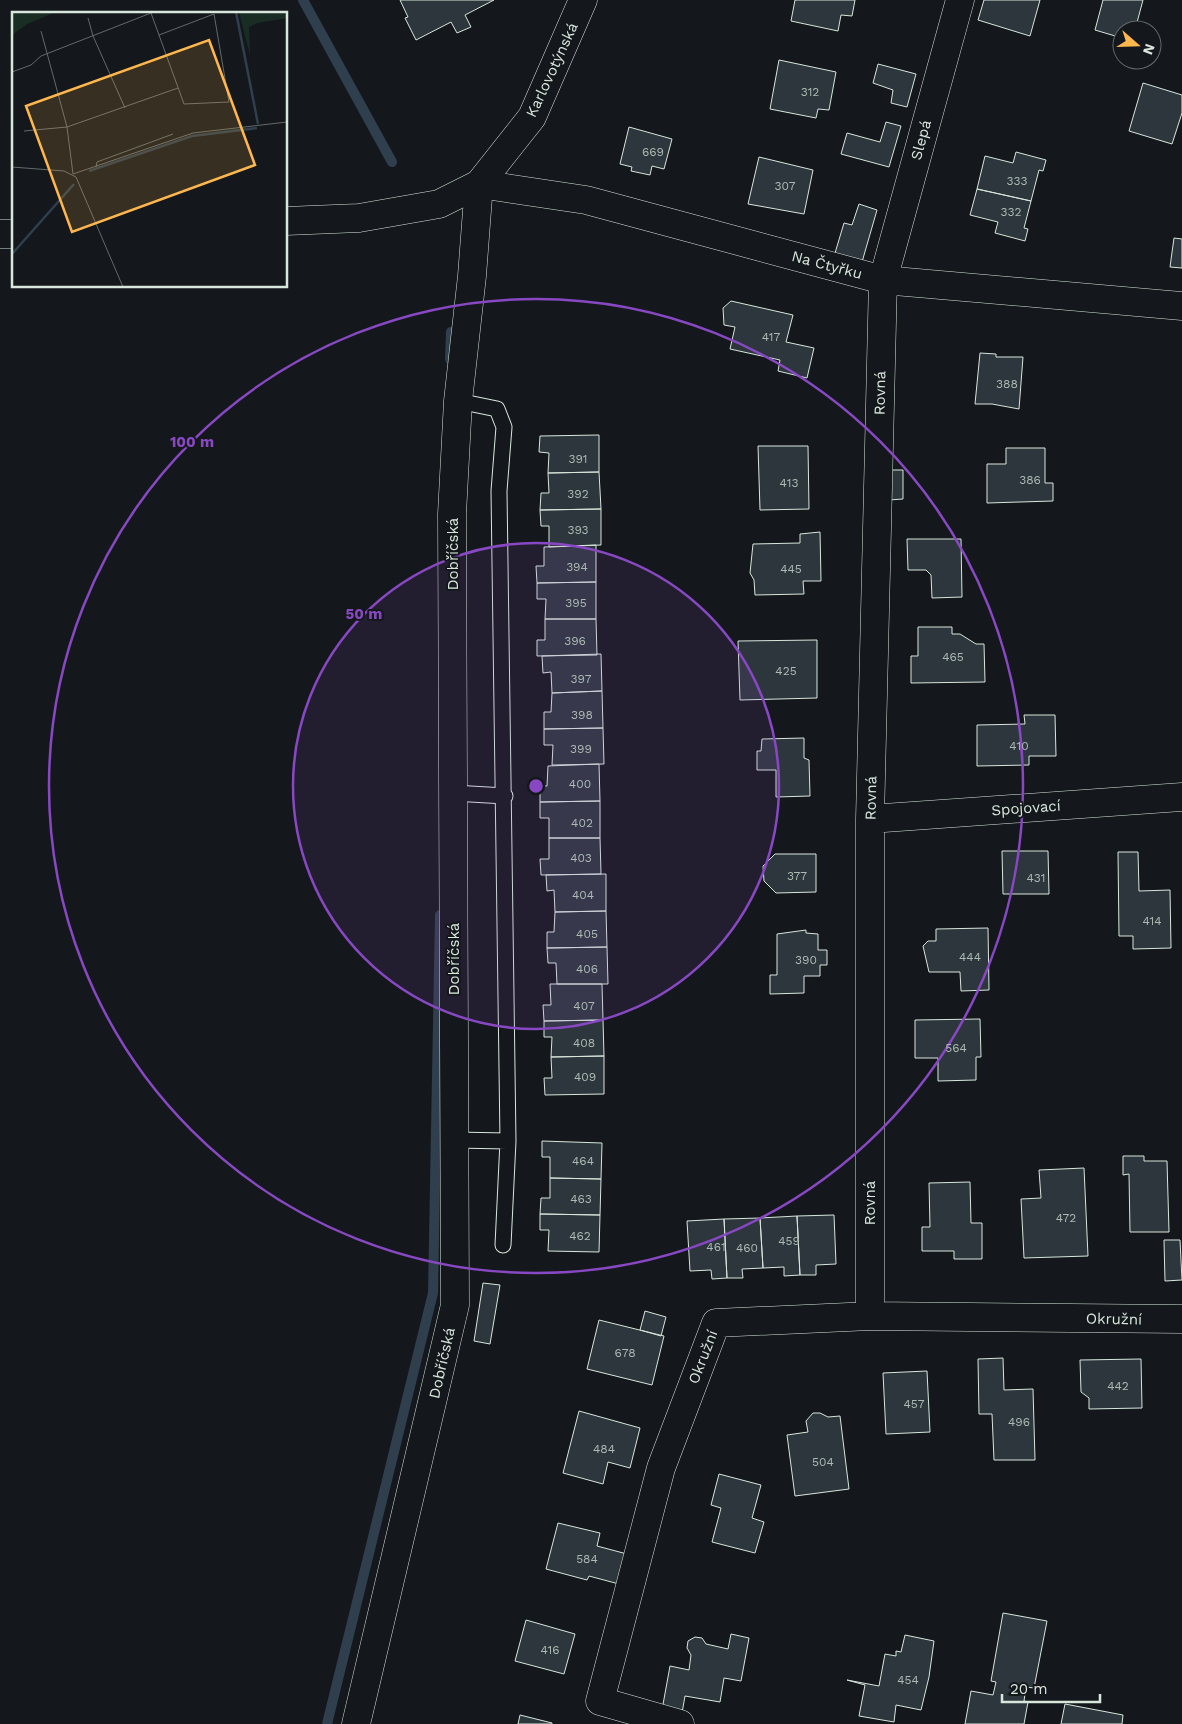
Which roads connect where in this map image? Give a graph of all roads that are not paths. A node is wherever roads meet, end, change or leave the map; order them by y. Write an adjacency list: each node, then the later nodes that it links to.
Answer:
1 (583, 0): 3 (street, Karlovotýnská)
2 (960, 0): 5 (street, Slepá)
3 (478, 184): 4 (street); 5 (street, Na Čtyřku); 7 (street, Dobříčská)
4 (288, 221)
5 (883, 280): 6 (street, Na Čtyřku); 11 (street, Rovná)
6 (1182, 306)
7 (458, 401): 8 (street, Dobříčská); 9 (lane)
8 (454, 793): 9 (lane); 12 (street, Dobříčská)
9 (505, 796): 13 (lane)
10 (1182, 797): 11 (street, Spojovací)
11 (870, 819): 15 (street, Rovná)
12 (454, 1140): 13 (lane); 17 (street, Dobříčská)
13 (508, 1140): 14 (lane)
14 (503, 1245)
15 (870, 1316): 16 (street, Okružní); 18 (street, Okružní)
16 (1182, 1319)
17 (356, 1724)
18 (680, 1724)

